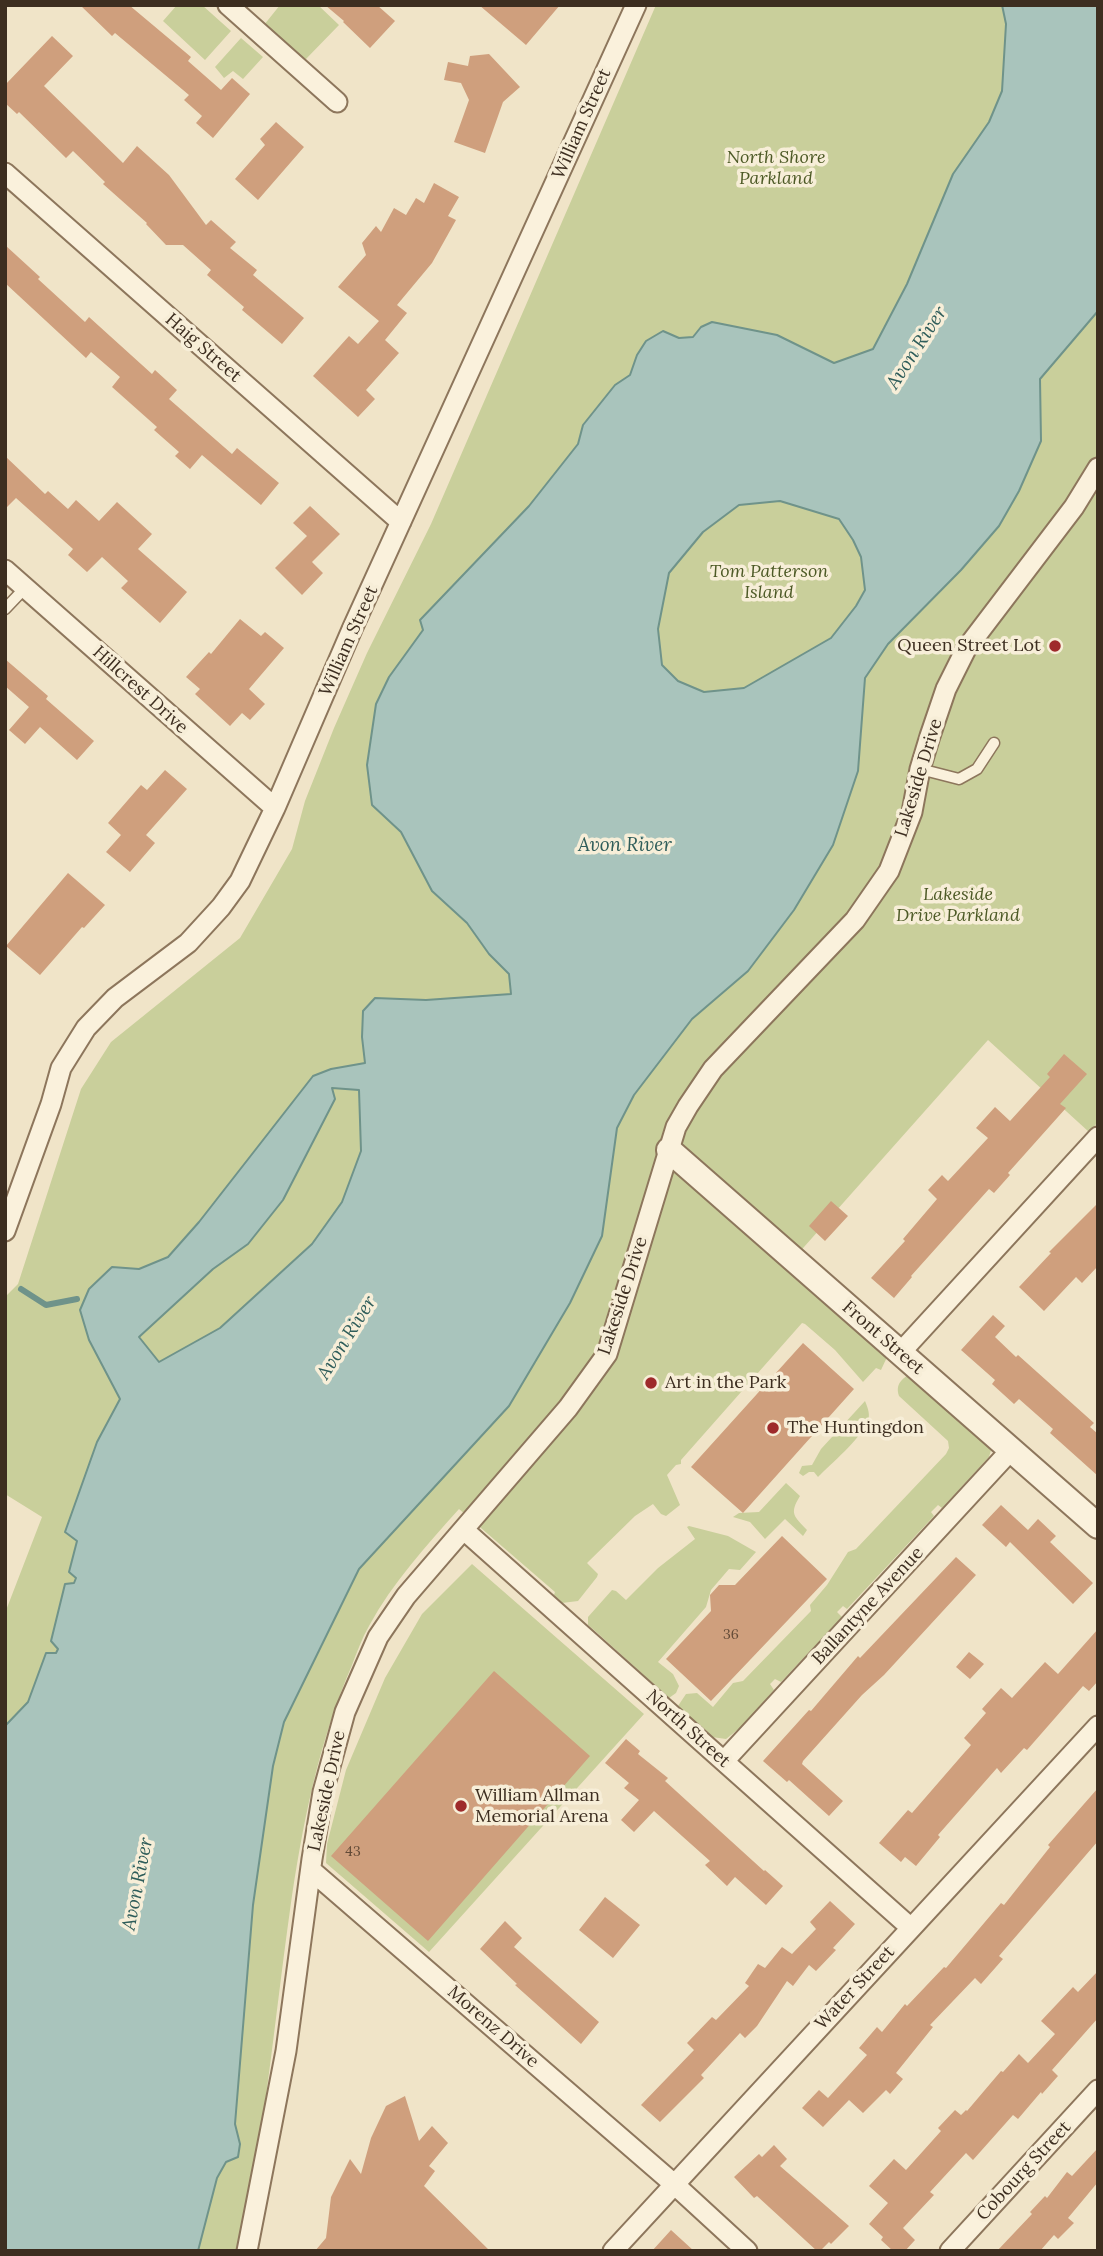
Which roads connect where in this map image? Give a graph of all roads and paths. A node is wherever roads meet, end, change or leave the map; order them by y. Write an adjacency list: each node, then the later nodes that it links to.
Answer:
1 (228, 5): 3 (street)
2 (636, 5): 6 (street, William Street)
3 (337, 102)
4 (5, 173): 6 (street, Haig Street)
5 (1098, 468): 11 (street, Lakeside Drive)
6 (401, 522): 12 (street, William Street)
7 (5, 570): 8 (street, Hillcrest Drive)
8 (25, 588): 9 (lane); 12 (street, Hillcrest Drive)
9 (5, 608)
10 (994, 743): 11 (lane)
11 (920, 769): 14 (street, Lakeside Drive)
12 (275, 808): 15 (street, William Street)
13 (1098, 1137): 16 (street)
14 (669, 1150): 16 (street, Front Street); 19 (street, Lakeside Drive)
15 (5, 1231)
16 (900, 1353): 17 (street, Front Street)
17 (1011, 1450): 18 (street, Front Street); 21 (street, Ballantyne Avenue)
18 (1098, 1526)
19 (464, 1530): 21 (street, North Street); 22 (street, Lakeside Drive)
20 (1098, 1726): 23 (street, Water Street)
21 (724, 1762): 23 (street, North Street)
22 (312, 1871): 25 (street, Morenz Drive); 26 (street, Lakeside Drive)
23 (911, 1928): 25 (street, Water Street)
24 (1098, 2091): 29 (street, Cobourg Street)
25 (674, 2184): 27 (street, Water Street); 28 (street, Morenz Drive)
26 (247, 2251)
27 (613, 2251)
28 (747, 2251)
29 (950, 2251)

